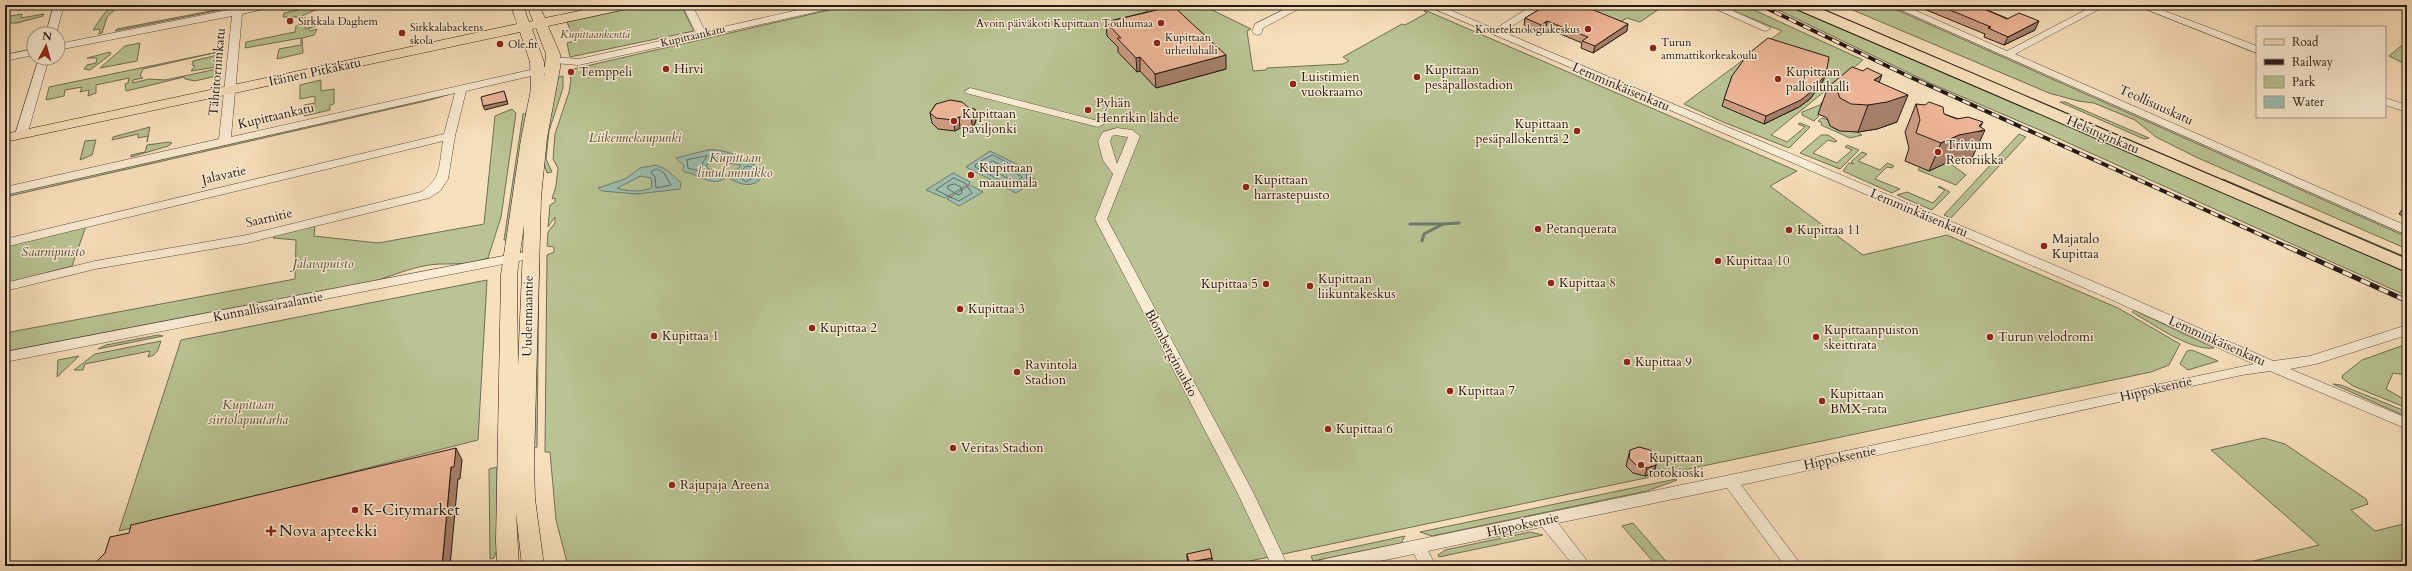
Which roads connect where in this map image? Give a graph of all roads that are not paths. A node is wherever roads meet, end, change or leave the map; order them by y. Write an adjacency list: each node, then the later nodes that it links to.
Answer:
1 (59, 5): 19 (street)
2 (270, 5): 17 (street)
3 (517, 5): 20 (main road, Uudenmaantie)
4 (533, 5): 18 (main road)
5 (626, 5): 18 (main road, Itäinen Pitkäkatu)
6 (687, 5): 24 (street)
7 (833, 5): 24 (street, Kupittaankatu)
8 (1301, 5): 22 (street)
9 (1430, 5): 23 (street, Lemminkäisenkatu)
10 (1540, 5): 23 (street)
11 (1712, 5): 21 (street)
12 (1799, 5): 50 (highway, Helsinginkatu)
13 (1824, 5): 47 (highway, Helsinginkatu)
14 (1895, 5): 28 (street, Teollisuuskatu)
15 (2102, 5): 28 (street)
16 (2140, 5): 26 (street)
17 (237, 8): 25 (street); 34 (street, Tähtitorninkatu)
18 (541, 23): 20 (main road, Itäinen Pitkäkatu); 30 (main road)
19 (53, 26)
20 (525, 27): 32 (main road, Uudenmaantie); 34 (main road, Itäinen Pitkäkatu)
21 (1766, 28)
22 (1257, 32)
23 (1495, 33): 54 (street, Lemminkäisenkatu)
24 (702, 34): 30 (street, Kupittaankatu)
25 (66, 45)
26 (2256, 50)
27 (26, 54): 29 (street)
28 (2008, 54): 45 (street, Teollisuuskatu)
29 (5, 58)
30 (558, 63): 32 (street, Kupittaankatu); 48 (main road, Uudenmaantie)
31 (42, 66): 39 (street)
32 (539, 71): 33 (street, Kupittaankatu); 49 (main road, Uudenmaantie)
33 (461, 89): 40 (street, Saarnitie); 42 (street, Kupittaankatu)
34 (228, 90): 39 (main road, Itäinen Pitkäkatu); 42 (street, Tähtitorninkatu)
35 (970, 91): 38 (street)
36 (2386, 101): 37 (street)
37 (2407, 109)
38 (1098, 124)
39 (21, 135): 41 (main road, Itäinen Pitkäkatu)
40 (449, 136): 46 (street, Jalavatie); 51 (street, Saarnitie)
41 (5, 138)
42 (225, 141): 44 (street, Kupittaankatu)
43 (1118, 173): 43 (street, Blomberginaukio); 61 (street, Blomberginaukio)
44 (5, 191)
45 (2407, 231)
46 (5, 243)
47 (2407, 254)
48 (530, 255): 49 (street, Kunnallissairaalantie); 60 (main road, Uudenmaantie)
49 (511, 259): 53 (street, Kunnallissairaalantie); 59 (main road, Uudenmaantie)
50 (2407, 266)
51 (5, 287)
52 (2407, 330): 54 (street, Hippoksentie)
53 (5, 357)
54 (2273, 366): 55 (street, Lemminkäisenkatu); 56 (street, Hippoksentie)
55 (2407, 424)
56 (1730, 481): 57 (street, Hippoksentie); 65 (street)
57 (1546, 520): 58 (street, Hippoksentie); 64 (street)
58 (1418, 547): 62 (street, Hippoksentie); 63 (street)
59 (508, 566)
60 (533, 566)
61 (1280, 566)
62 (1325, 566)
63 (1428, 566)
64 (1583, 566)
65 (1794, 566)

